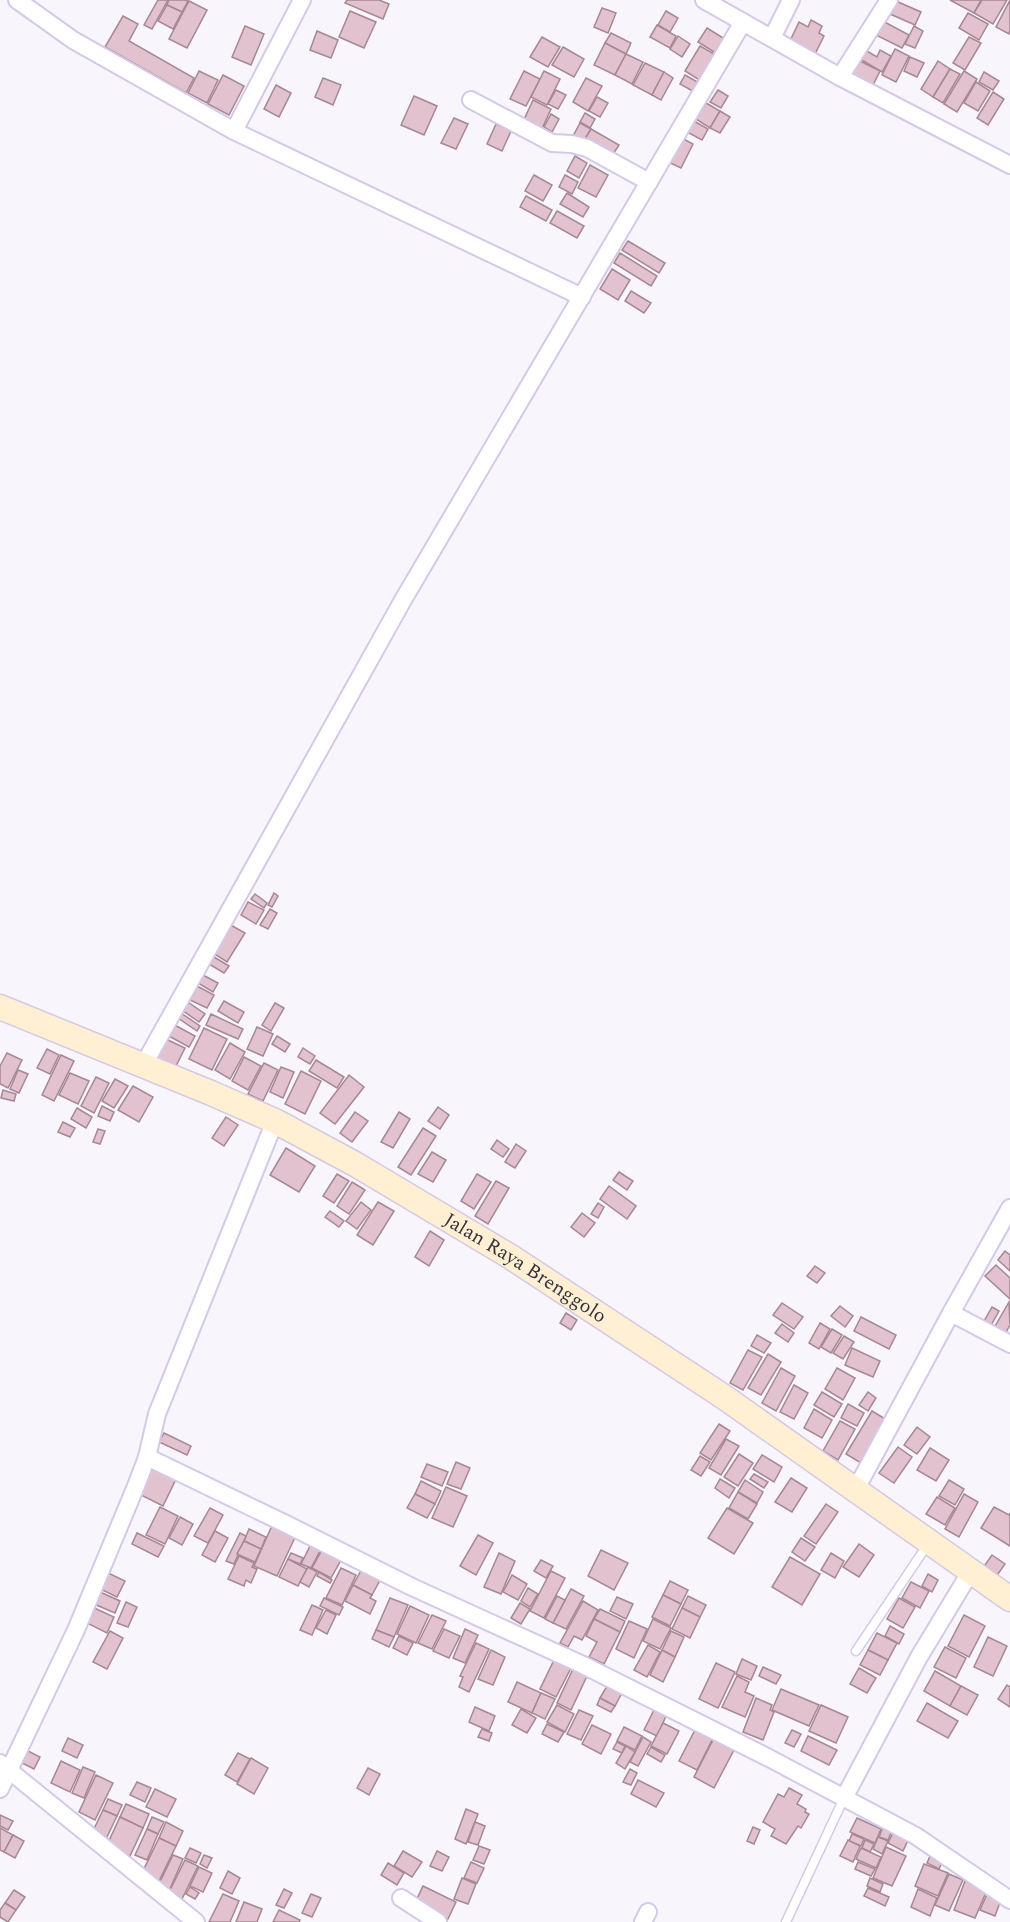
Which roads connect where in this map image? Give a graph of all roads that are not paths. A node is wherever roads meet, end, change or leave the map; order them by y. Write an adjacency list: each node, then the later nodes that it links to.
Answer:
1 (17, 0): 10 (street)
2 (302, 0): 10 (street)
3 (704, 0): 6 (street)
4 (791, 0): 7 (street)
5 (889, 0): 8 (street)
6 (743, 21): 7 (street); 12 (street)
7 (772, 38): 8 (street)
8 (840, 77): 11 (street)
9 (471, 100): 12 (street)
10 (234, 131): 13 (street)
11 (1010, 165)
12 (649, 182): 13 (street)
13 (582, 297): 15 (street)
14 (0, 1007): 15 (main road, Jalan Raya Brenggolo)
15 (144, 1064): 16 (main road, Jalan Raya Brenggolo)
16 (275, 1121): 20 (street); 21 (main road, Jalan Raya Brenggolo)
17 (1010, 1208): 18 (street)
18 (951, 1313): 19 (street); 21 (street)
19 (1010, 1344)
20 (147, 1457): 26 (street); 28 (street)
21 (856, 1489): 22 (main road, Jalan Raya Brenggolo)
22 (929, 1542): 23 (main road, Jalan Raya Brenggolo); 25 (lane)
23 (971, 1571): 24 (main road, Jalan Raya Brenggolo); 28 (street)
24 (1010, 1599)
25 (856, 1651)
26 (5, 1767): 27 (street); 31 (street)
27 (0, 1789)
28 (844, 1798): 30 (street); 33 (lane)
29 (401, 1898): 32 (street)
30 (1010, 1900)
31 (196, 1922)
32 (438, 1922)
33 (786, 1922)

